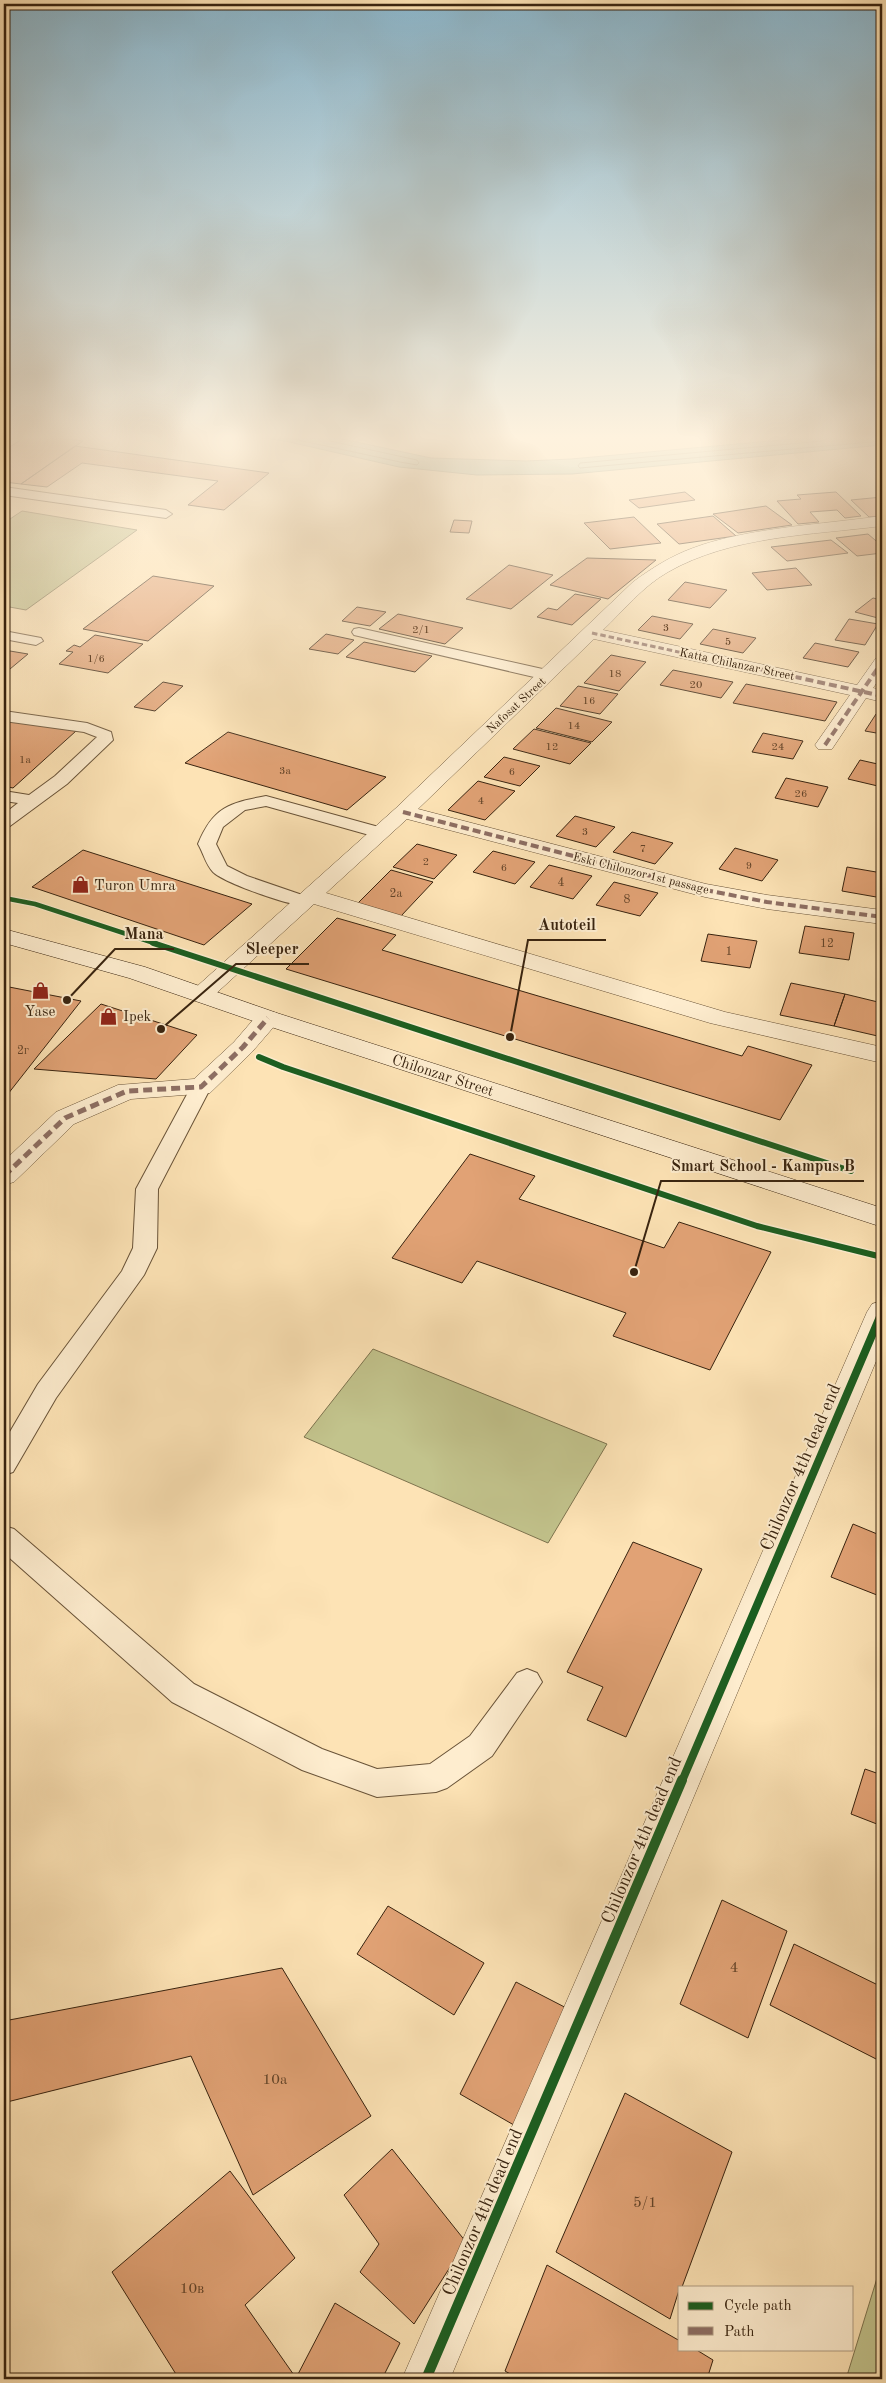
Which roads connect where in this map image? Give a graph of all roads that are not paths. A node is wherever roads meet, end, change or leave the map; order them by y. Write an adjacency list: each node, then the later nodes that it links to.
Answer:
1 (722, 545): 3 (street, Nafosat Street)
2 (359, 632): 7 (lane)
3 (592, 633): 7 (street, Nafosat Street); 8 (street, Katta Chilanzar Street)
4 (4, 635): 5 (lane)
5 (36, 641)
6 (882, 662): 8 (street)
7 (547, 676): 14 (street, Nafosat Street)
8 (862, 691): 9 (street, Katta Chilanzar Street); 11 (street)
9 (882, 696)
10 (4, 716): 13 (lane)
11 (825, 745)
12 (4, 796): 13 (lane)
13 (33, 801): 15 (lane)
14 (403, 812): 16 (street, Nafosat Street); 18 (street, Eski Chilonzor 1st passage)
15 (4, 822)
16 (380, 833): 17 (street, Nafosat Street); 17 (lane)
17 (308, 899): 20 (street, Nafosat Street); 22 (street)
18 (882, 917)
19 (4, 936): 20 (street, Chilonzar Street)
20 (202, 994): 21 (street, Chilonzar Street)
21 (268, 1018): 23 (street); 25 (street, Chilonzar Street)
22 (882, 1055)
23 (201, 1087): 24 (street); 27 (lane)
24 (4, 1176)
25 (882, 1218)
26 (882, 1312): 30 (street, Chilonzor 4th dead end)
27 (4, 1465)
28 (4, 1537): 29 (lane)
29 (527, 1682)
30 (426, 2379)

